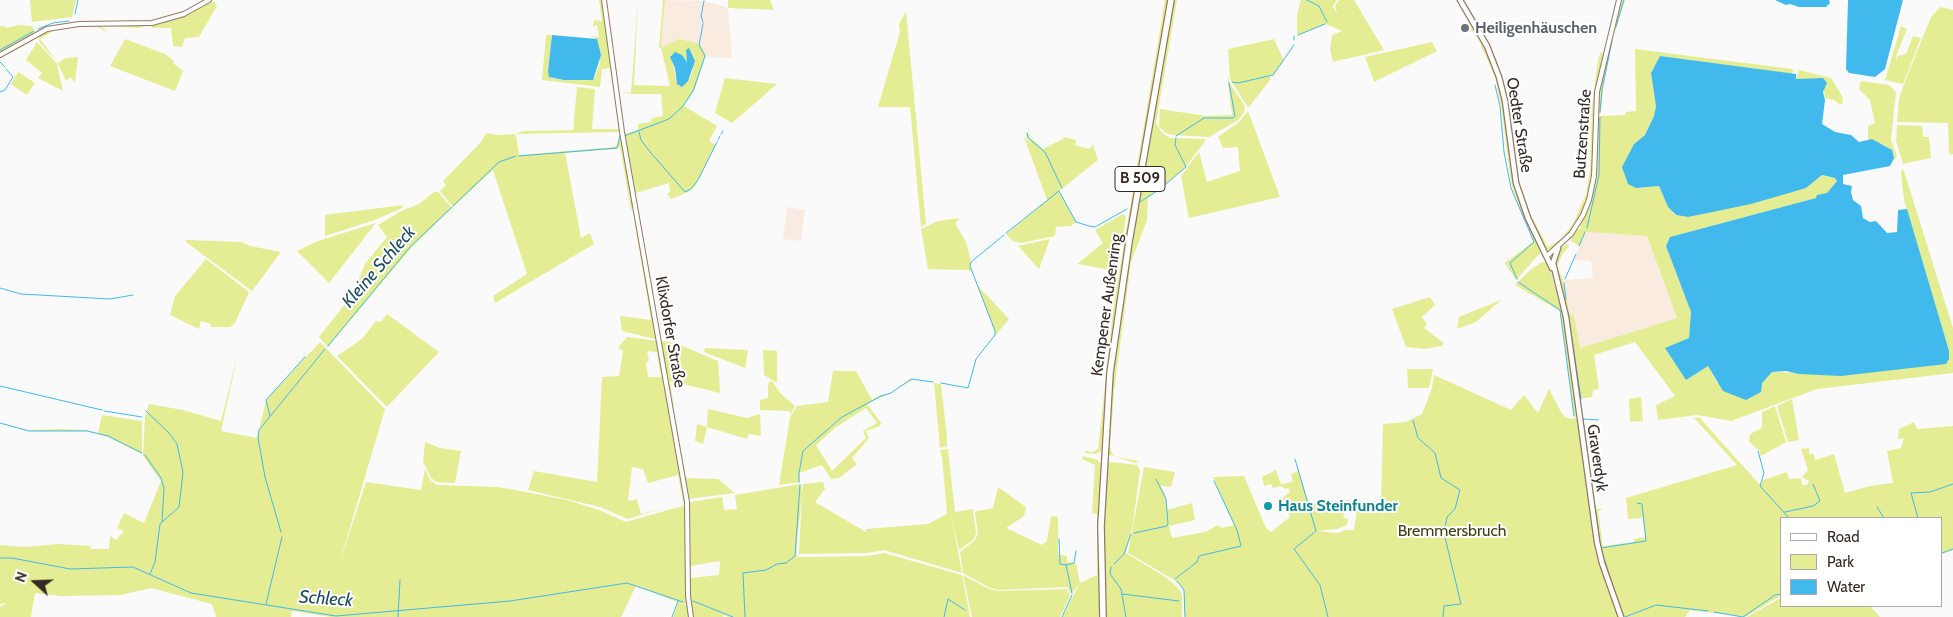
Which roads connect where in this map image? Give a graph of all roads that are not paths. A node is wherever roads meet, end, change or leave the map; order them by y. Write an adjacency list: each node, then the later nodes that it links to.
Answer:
1 (209, 0): 6 (street)
2 (604, 0): 10 (street, Klixdorfer Straße)
3 (1171, 0): 11 (main road, Kempener Außenring / B 509)
4 (1460, 0): 8 (main road, Oedter Straße)
5 (1619, 0): 7 (street, Butzenstraße)
6 (0, 55)
7 (1558, 248): 8 (street, Butzenstraße); 9 (main road)
8 (1547, 256): 9 (main road)
9 (1555, 273): 12 (main road, Graverdyk)
10 (691, 617)
11 (1103, 617)
12 (1621, 617)

